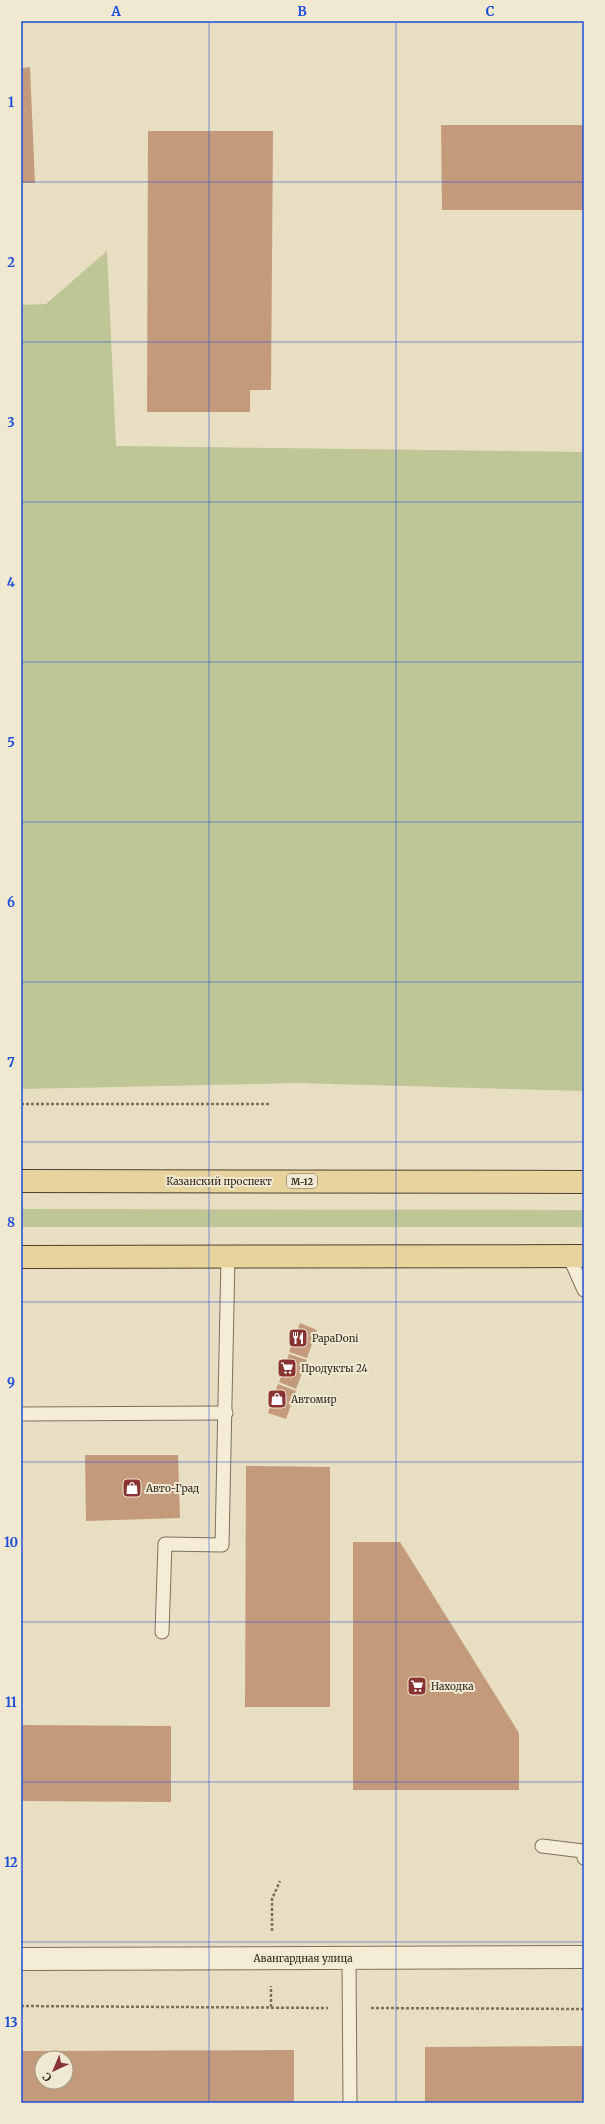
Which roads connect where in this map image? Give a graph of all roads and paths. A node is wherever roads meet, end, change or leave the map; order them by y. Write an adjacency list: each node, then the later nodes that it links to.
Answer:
1 (21, 1104): 2 (path)
2 (270, 1104)
3 (21, 1181): 4 (main road, Казанский проспект / М-12)
4 (584, 1182)
5 (576, 1256): 7 (main road); 8 (lane)
6 (21, 1257): 7 (main road)
7 (228, 1257): 9 (lane)
8 (584, 1290)
9 (226, 1413): 10 (lane); 11 (lane)
10 (21, 1414)
11 (162, 1632)
12 (542, 1846): 13 (lane)
13 (584, 1858)
14 (584, 1957): 15 (street, Авангардная улица)
15 (349, 1958): 16 (street, Авангардная улица); 18 (lane)
16 (21, 1960)
17 (21, 2006): 18 (path)
18 (349, 2008): 19 (path); 20 (lane)
19 (584, 2009)
20 (350, 2103)

